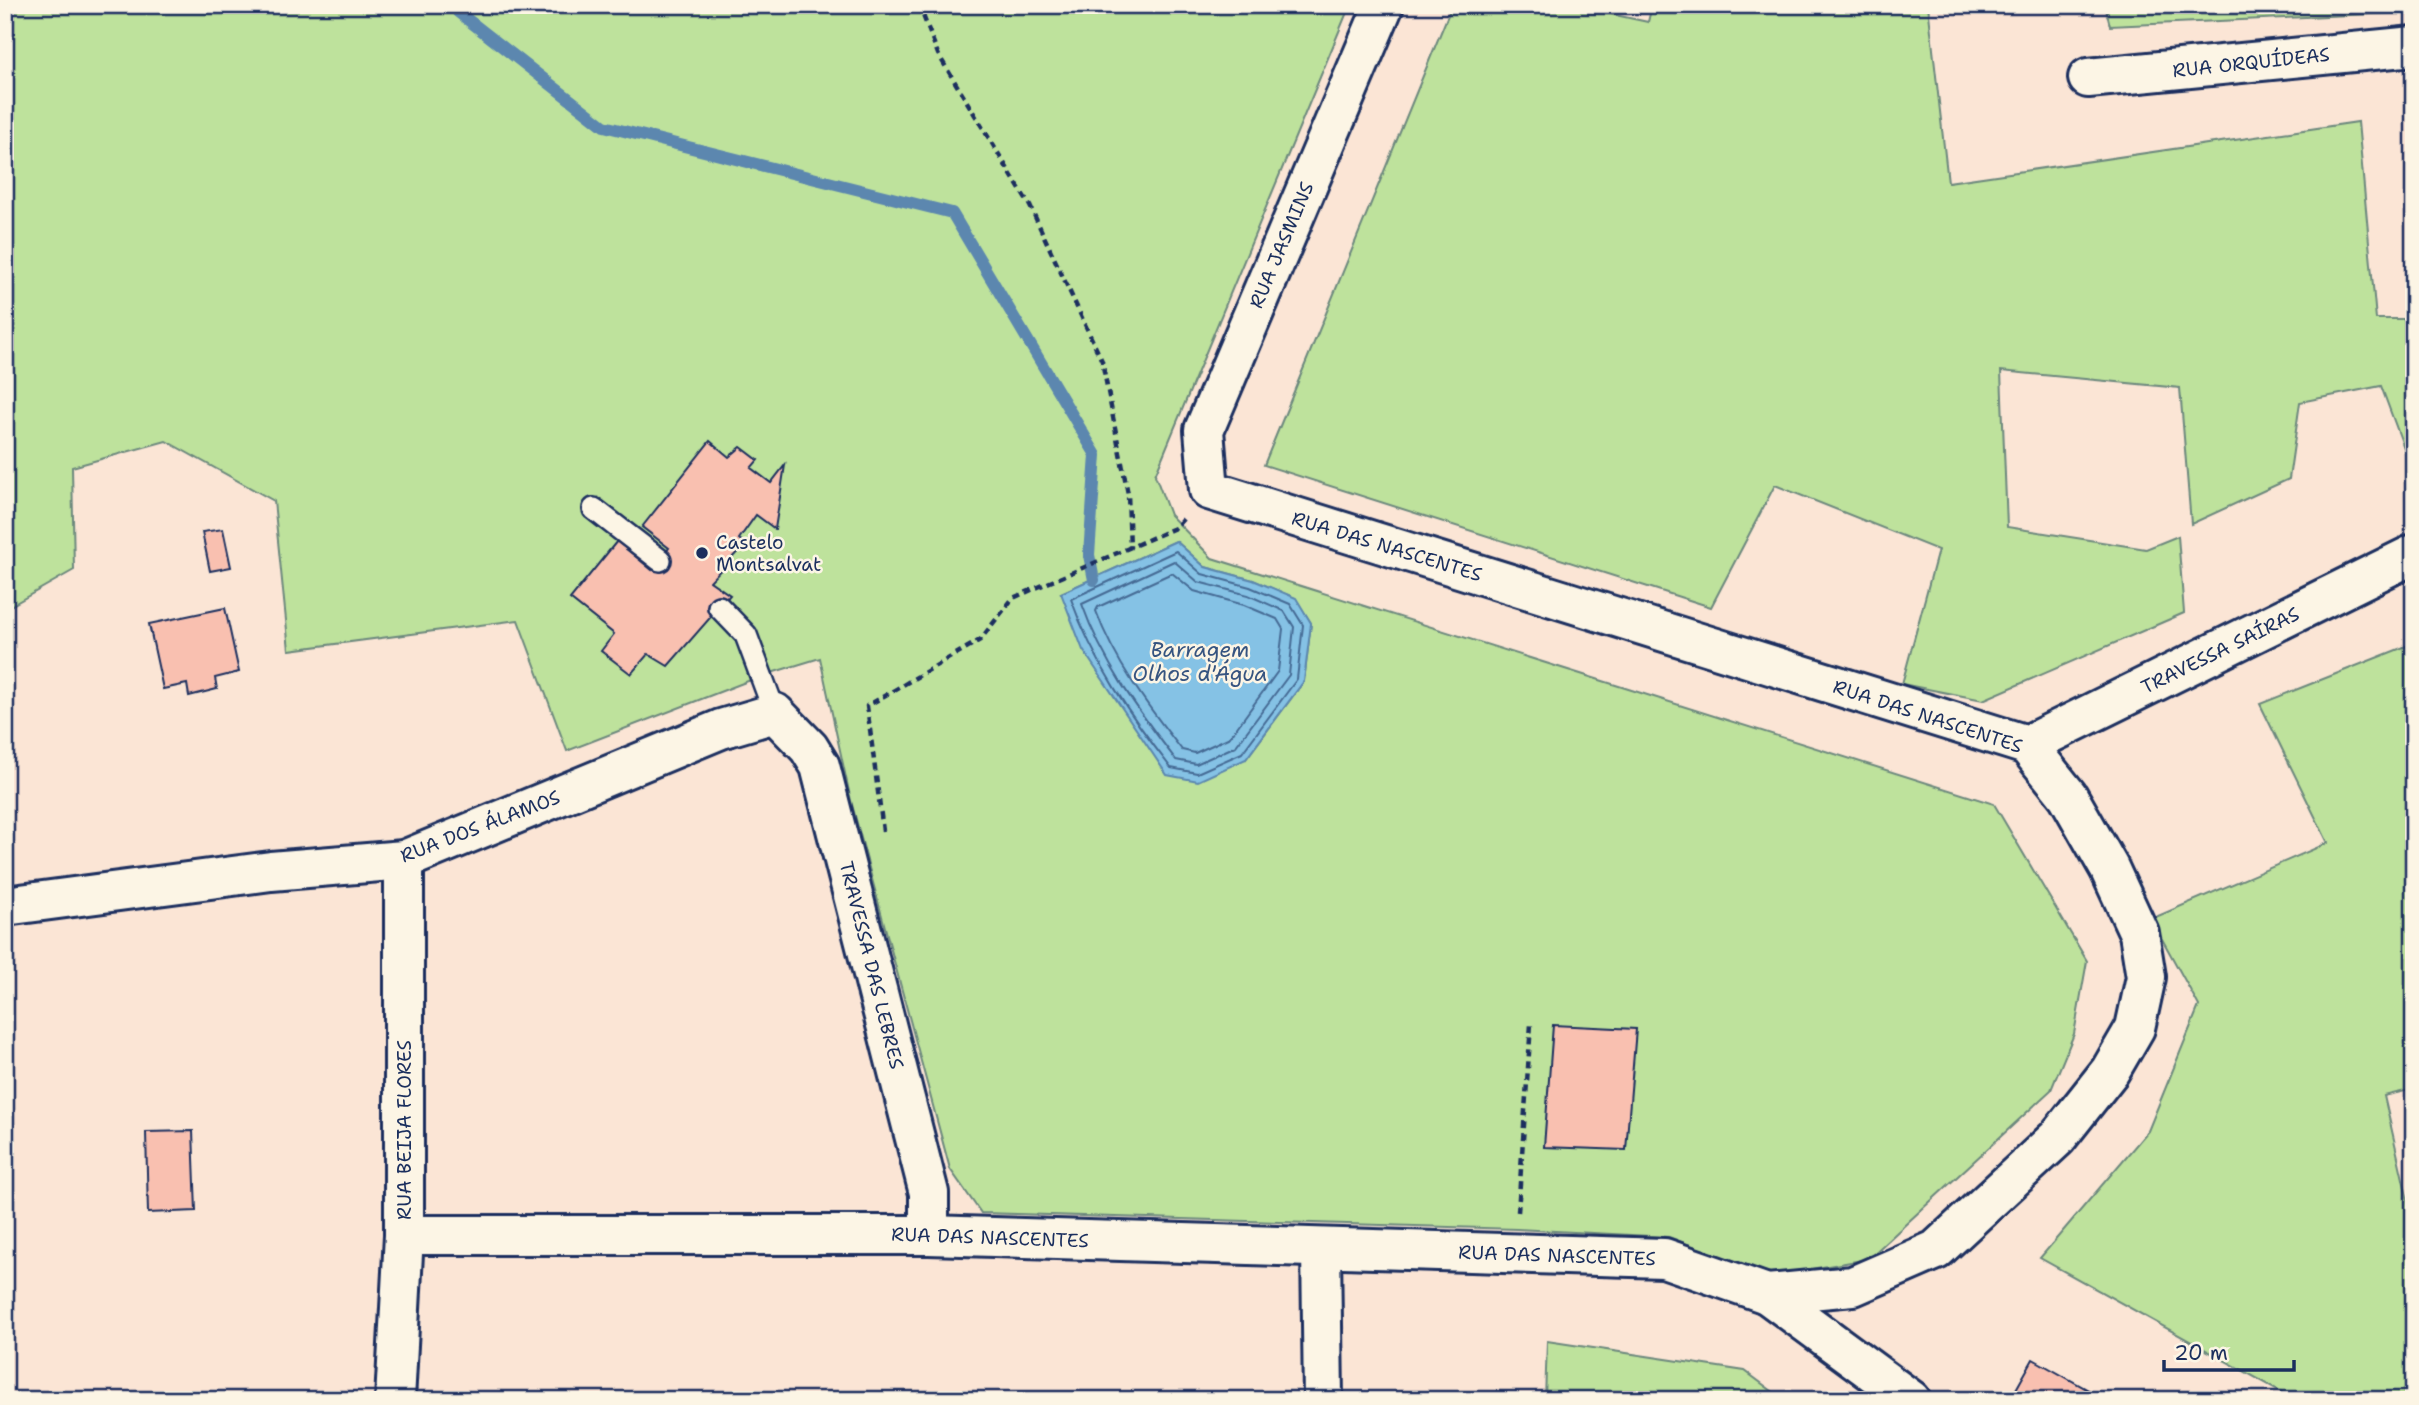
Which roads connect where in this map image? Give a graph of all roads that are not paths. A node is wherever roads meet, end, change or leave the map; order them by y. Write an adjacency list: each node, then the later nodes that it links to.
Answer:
1 (1384, 5): 4 (street, RUA JASMINS)
2 (2414, 46): 3 (street, RUA ORQUÍDEAS)
3 (2088, 78)
4 (1209, 491): 10 (street, RUA DAS NASCENTES)
5 (594, 509): 7 (lane)
6 (2414, 554): 10 (street, TRAVESSA SAÍRAS)
7 (660, 560)
8 (719, 607): 9 (lane)
9 (775, 713): 11 (street, RUA DOS ÁLAMOS); 14 (street, TRAVESSA DAS LEBRES)
10 (2026, 745): 16 (street, RUA DAS NASCENTES)
11 (404, 860): 12 (street, RUA DOS ÁLAMOS); 13 (street, RUA BEIJA FLORES)
12 (5, 906)
13 (404, 1235): 14 (street, RUA DAS NASCENTES); 17 (street, RUA BEIJA FLORES)
14 (929, 1235): 15 (street, RUA DAS NASCENTES)
15 (1321, 1248): 16 (street, RUA DAS NASCENTES); 18 (street)
16 (1767, 1294): 19 (street)
17 (396, 1400)
18 (1323, 1400)
19 (1911, 1400)

